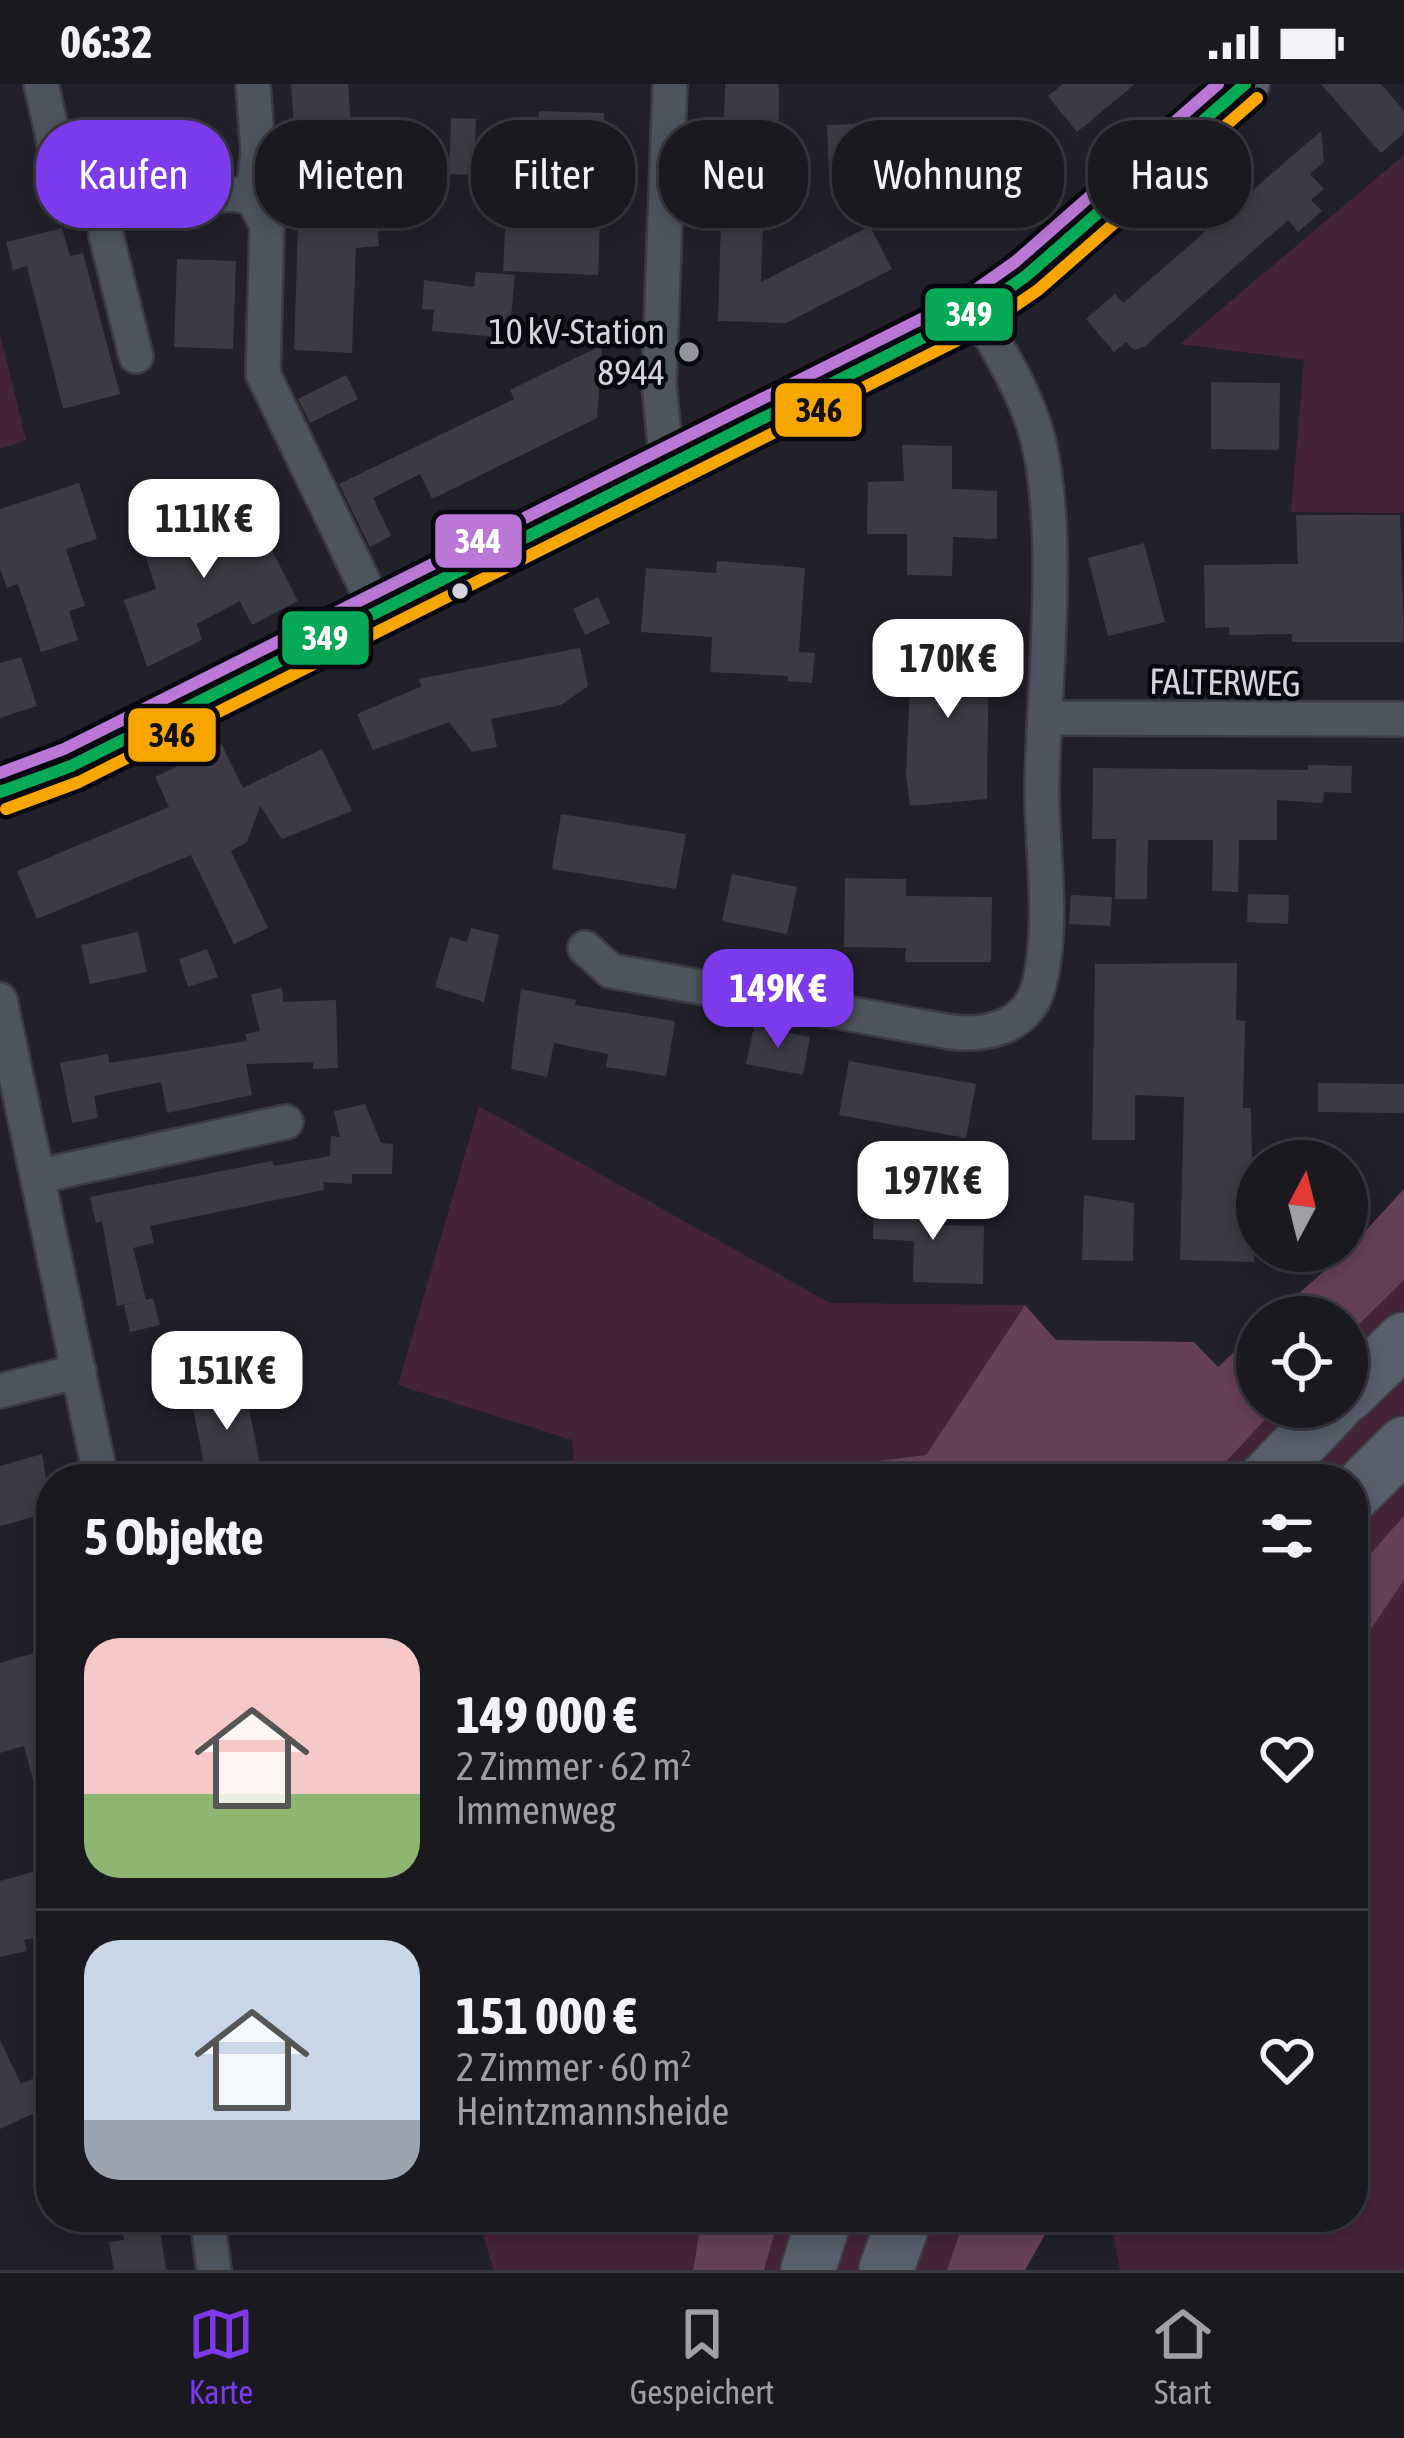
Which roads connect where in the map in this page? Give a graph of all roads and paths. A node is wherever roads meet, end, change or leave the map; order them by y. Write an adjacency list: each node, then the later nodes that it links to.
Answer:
1 (41, 84): 5 (street)
2 (253, 84): 7 (street)
3 (670, 84): 11 (street)
4 (1245, 84): 9 (main road)
5 (51, 120)
6 (231, 197): 7 (street)
7 (253, 199): 12 (street)
8 (106, 228): 10 (street)
9 (976, 311): 11 (main road); 13 (street)
10 (136, 356)
11 (667, 467): 12 (main road)
12 (377, 610): 15 (main road)
13 (1046, 718): 14 (street, FALTERWEG); 16 (street)
14 (1404, 719)
15 (0, 791)
16 (585, 948)
17 (0, 1000): 19 (street)
18 (286, 1123): 19 (street)
19 (39, 1176): 21 (street)
20 (1404, 1340): 22 (main road)
21 (79, 1371): 23 (street); 26 (street)
22 (1368, 1375)
23 (0, 1391)
24 (1314, 1428): 27 (main road)
25 (1404, 1444): 28 (main road)
26 (98, 1464)
27 (1280, 1464)
28 (1368, 1480)
29 (209, 2232): 32 (street)
30 (820, 2232): 33 (main road)
31 (900, 2232): 34 (main road)
32 (214, 2270)
33 (808, 2270)
34 (886, 2270)

